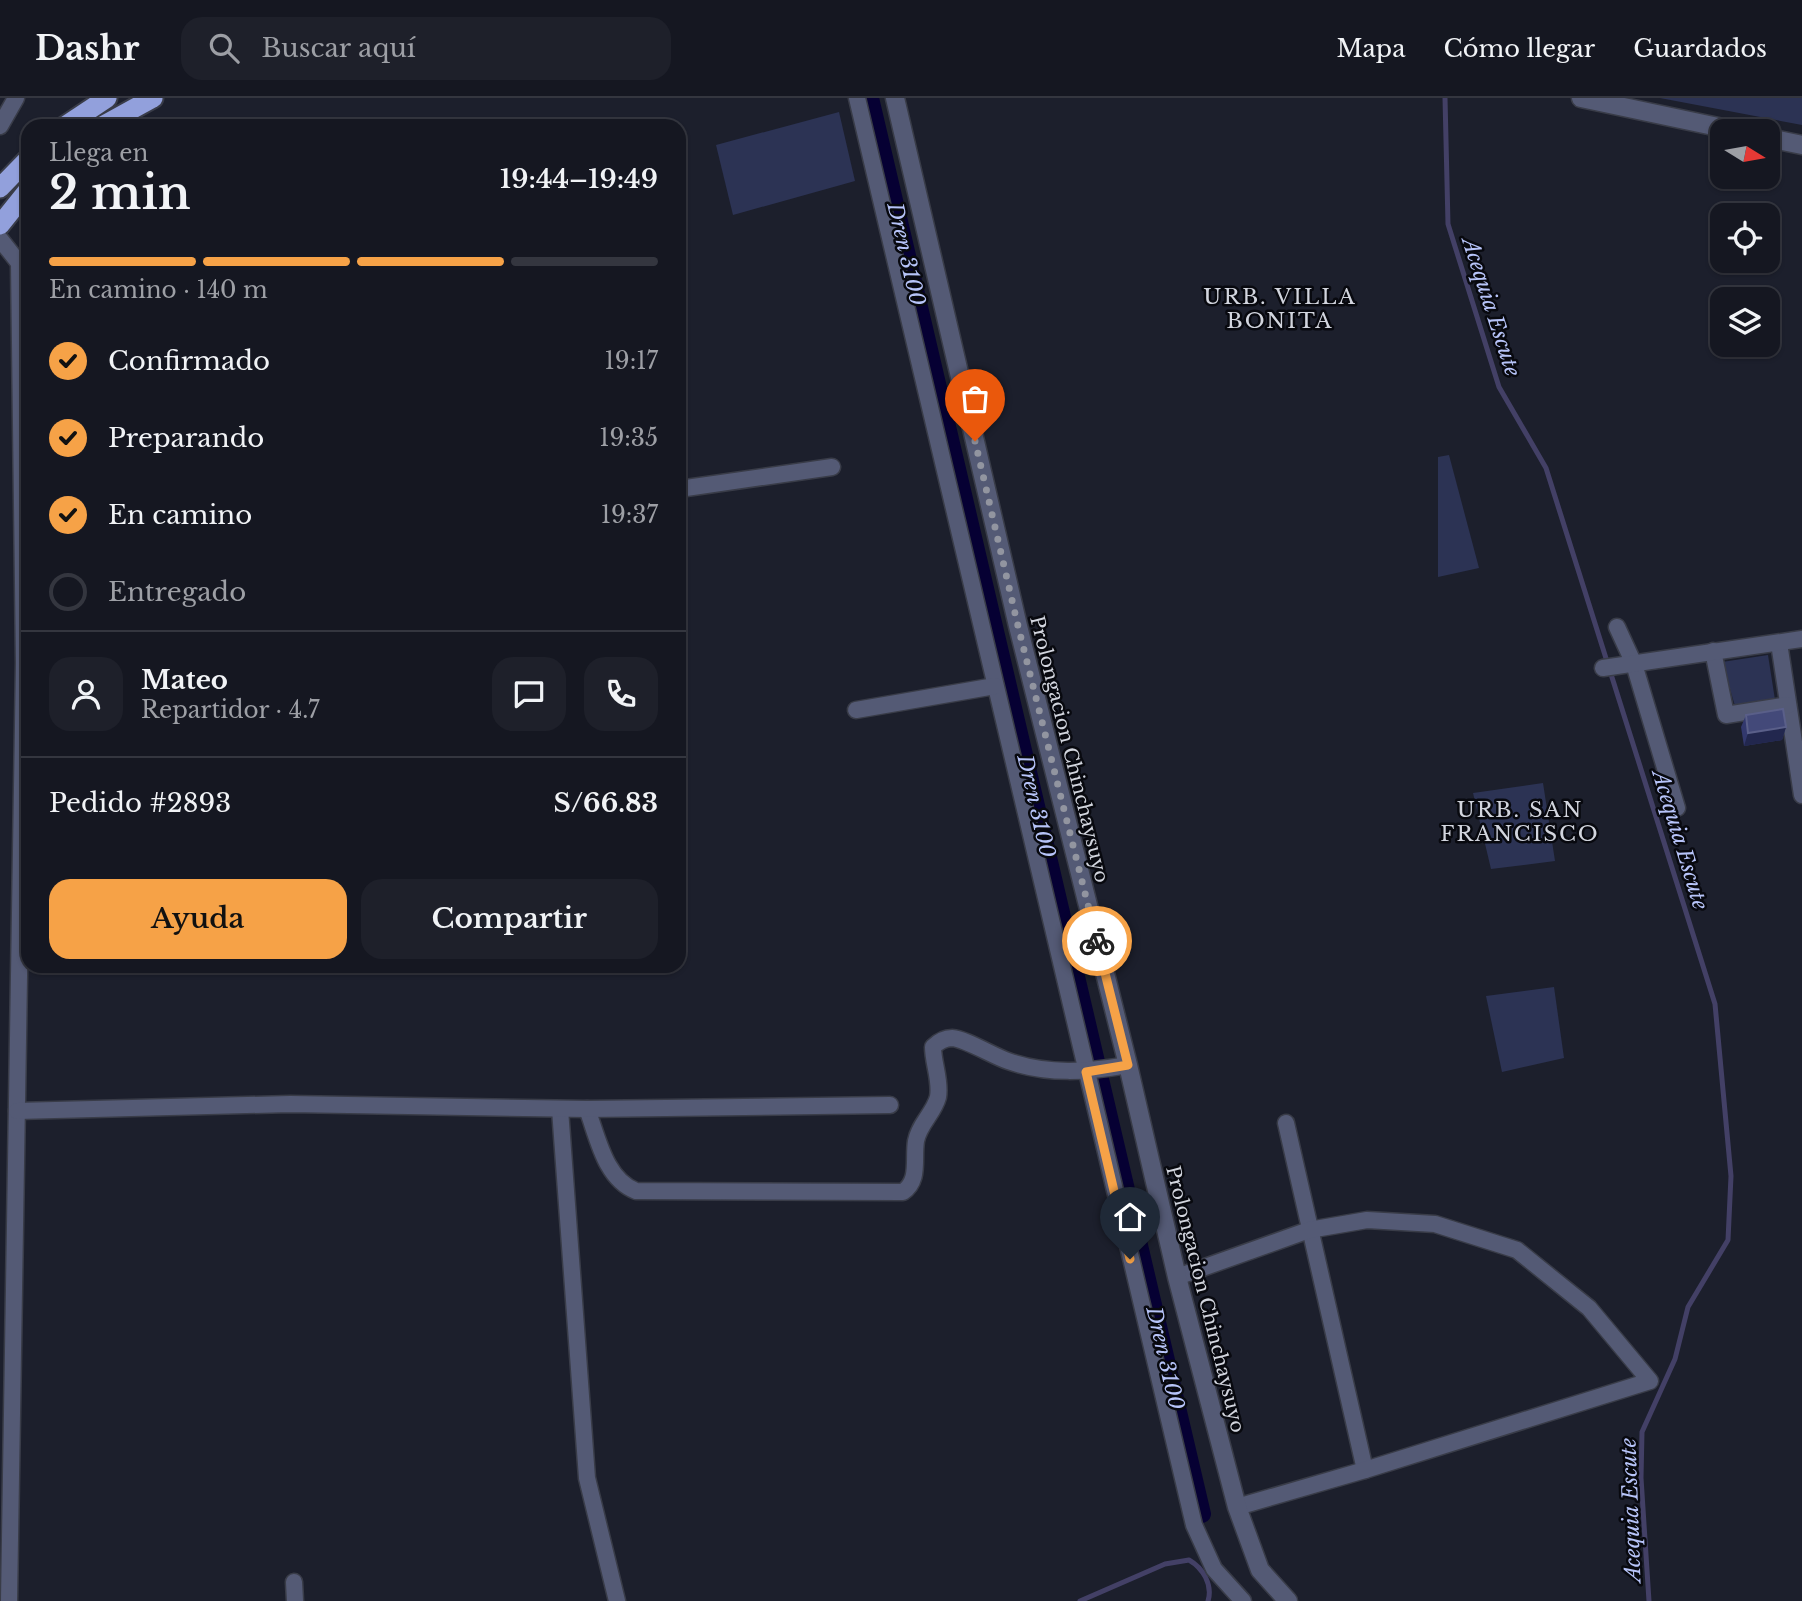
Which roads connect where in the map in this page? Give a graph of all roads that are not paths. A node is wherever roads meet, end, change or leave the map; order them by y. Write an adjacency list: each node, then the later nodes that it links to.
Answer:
1 (16, 98): 10 (street)
2 (107, 98): 7 (highway)
3 (153, 98): 8 (highway)
4 (857, 98): 26 (street)
5 (895, 98): 32 (street, Prolongacion Chinchaysuyo)
6 (1581, 98): 9 (street)
7 (76, 119)
8 (115, 119)
9 (1710, 125)
10 (0, 126)
11 (1780, 140): 12 (street)
12 (1802, 145)
13 (21, 166): 14 (highway)
14 (0, 188)
15 (21, 199): 16 (highway)
16 (0, 225)
17 (0, 239): 18 (street)
18 (21, 371)
19 (832, 467): 20 (street)
20 (686, 488)
21 (1617, 627): 25 (street)
22 (1802, 639): 23 (street)
23 (1779, 643): 24 (street); 27 (street)
24 (1713, 651): 25 (street); 27 (street)
25 (1618, 666): 30 (street)
26 (995, 686): 28 (street); 33 (street)
27 (1788, 705): 29 (street)
28 (856, 710)
29 (1802, 795)
30 (1677, 808)
31 (21, 855): 37 (street)
32 (1121, 1066): 33 (street); 40 (street, Prolongacion Chinchaysuyo)
33 (1089, 1072): 36 (street); 47 (street)
34 (890, 1105): 36 (street)
35 (560, 1109): 36 (street); 37 (street); 46 (street)
36 (587, 1109)
37 (17, 1111): 44 (street)
38 (1286, 1124): 39 (street)
39 (1309, 1230): 40 (street); 41 (street); 41 (street)
40 (1177, 1277): 42 (street, Prolongacion Chinchaysuyo)
41 (1365, 1470): 42 (street)
42 (1237, 1507): 48 (street, Prolongacion Chinchaysuyo)
43 (294, 1582): 45 (street)
44 (9, 1601)
45 (295, 1601)
46 (617, 1601)
47 (1243, 1601)
48 (1288, 1601)

